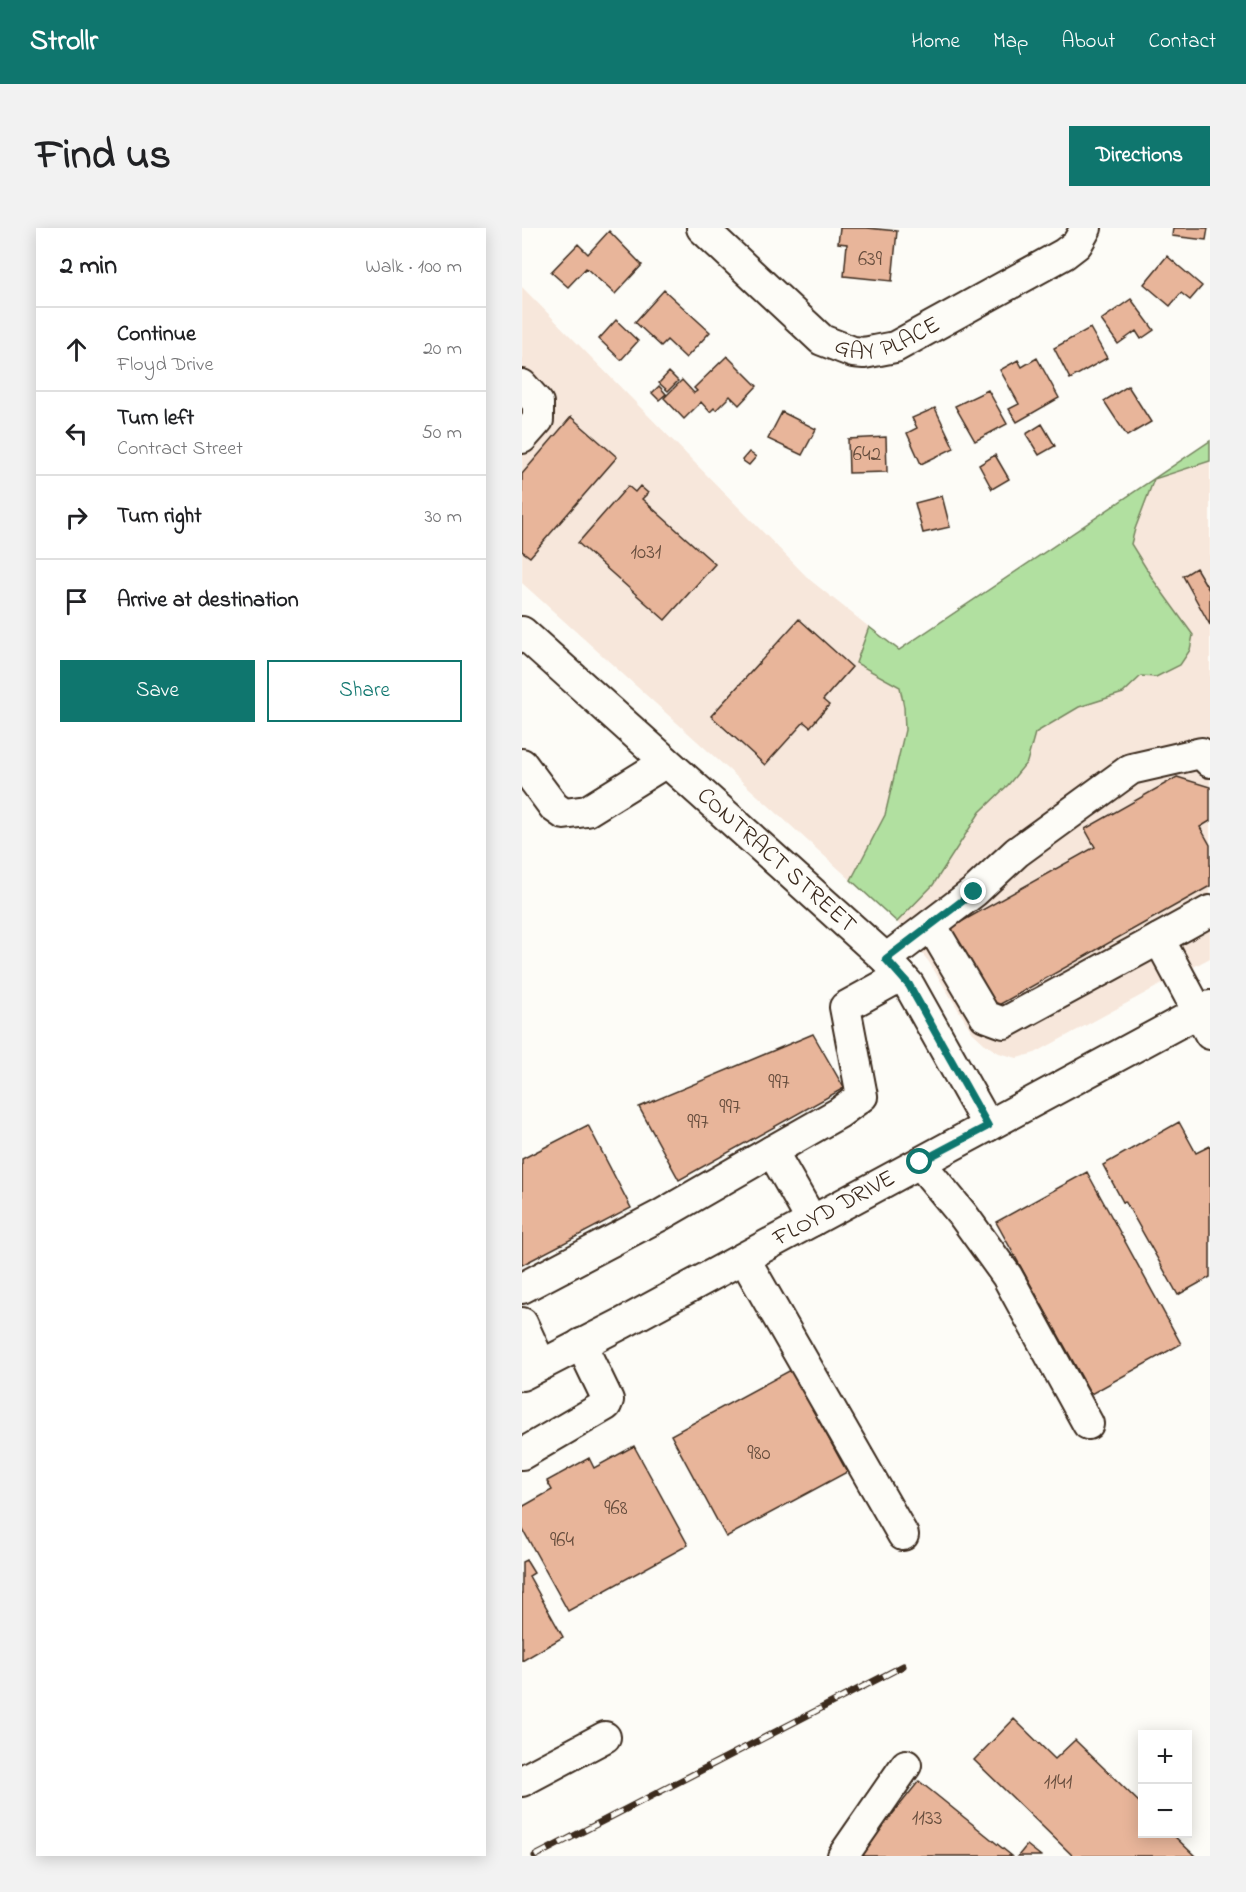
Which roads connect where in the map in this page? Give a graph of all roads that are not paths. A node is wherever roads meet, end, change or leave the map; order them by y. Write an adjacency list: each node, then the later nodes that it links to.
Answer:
1 (702, 228): 2 (street, GAY PLACE)
2 (1086, 228)
3 (522, 385): 4 (street)
4 (522, 438)
5 (525, 638): 6 (street, CONTRACT STREET)
6 (666, 762): 8 (street); 12 (street, CONTRACT STREET)
7 (1210, 762): 10 (street)
8 (522, 764)
9 (1210, 911): 11 (street)
10 (931, 925): 11 (street); 12 (street)
11 (1159, 939): 13 (street)
12 (893, 968): 14 (street, CONTRACT STREET); 15 (street)
13 (1206, 1018): 14 (street, FLOYD DRIVE)
14 (988, 1126): 16 (street, FLOYD DRIVE)
15 (772, 1151): 17 (street); 19 (street)
16 (920, 1162): 17 (street, FLOYD DRIVE); 23 (street)
17 (812, 1221): 18 (street, FLOYD DRIVE)
18 (744, 1258): 21 (street, FLOYD DRIVE); 25 (street)
19 (522, 1288)
20 (522, 1323): 22 (street)
21 (581, 1344): 22 (street, FLOYD DRIVE); 24 (street)
22 (532, 1370)
23 (1089, 1424)
24 (522, 1454)
25 (903, 1535)
26 (605, 1737): 28 (street)
27 (906, 1765): 29 (street)
28 (522, 1781)
29 (843, 1856)

